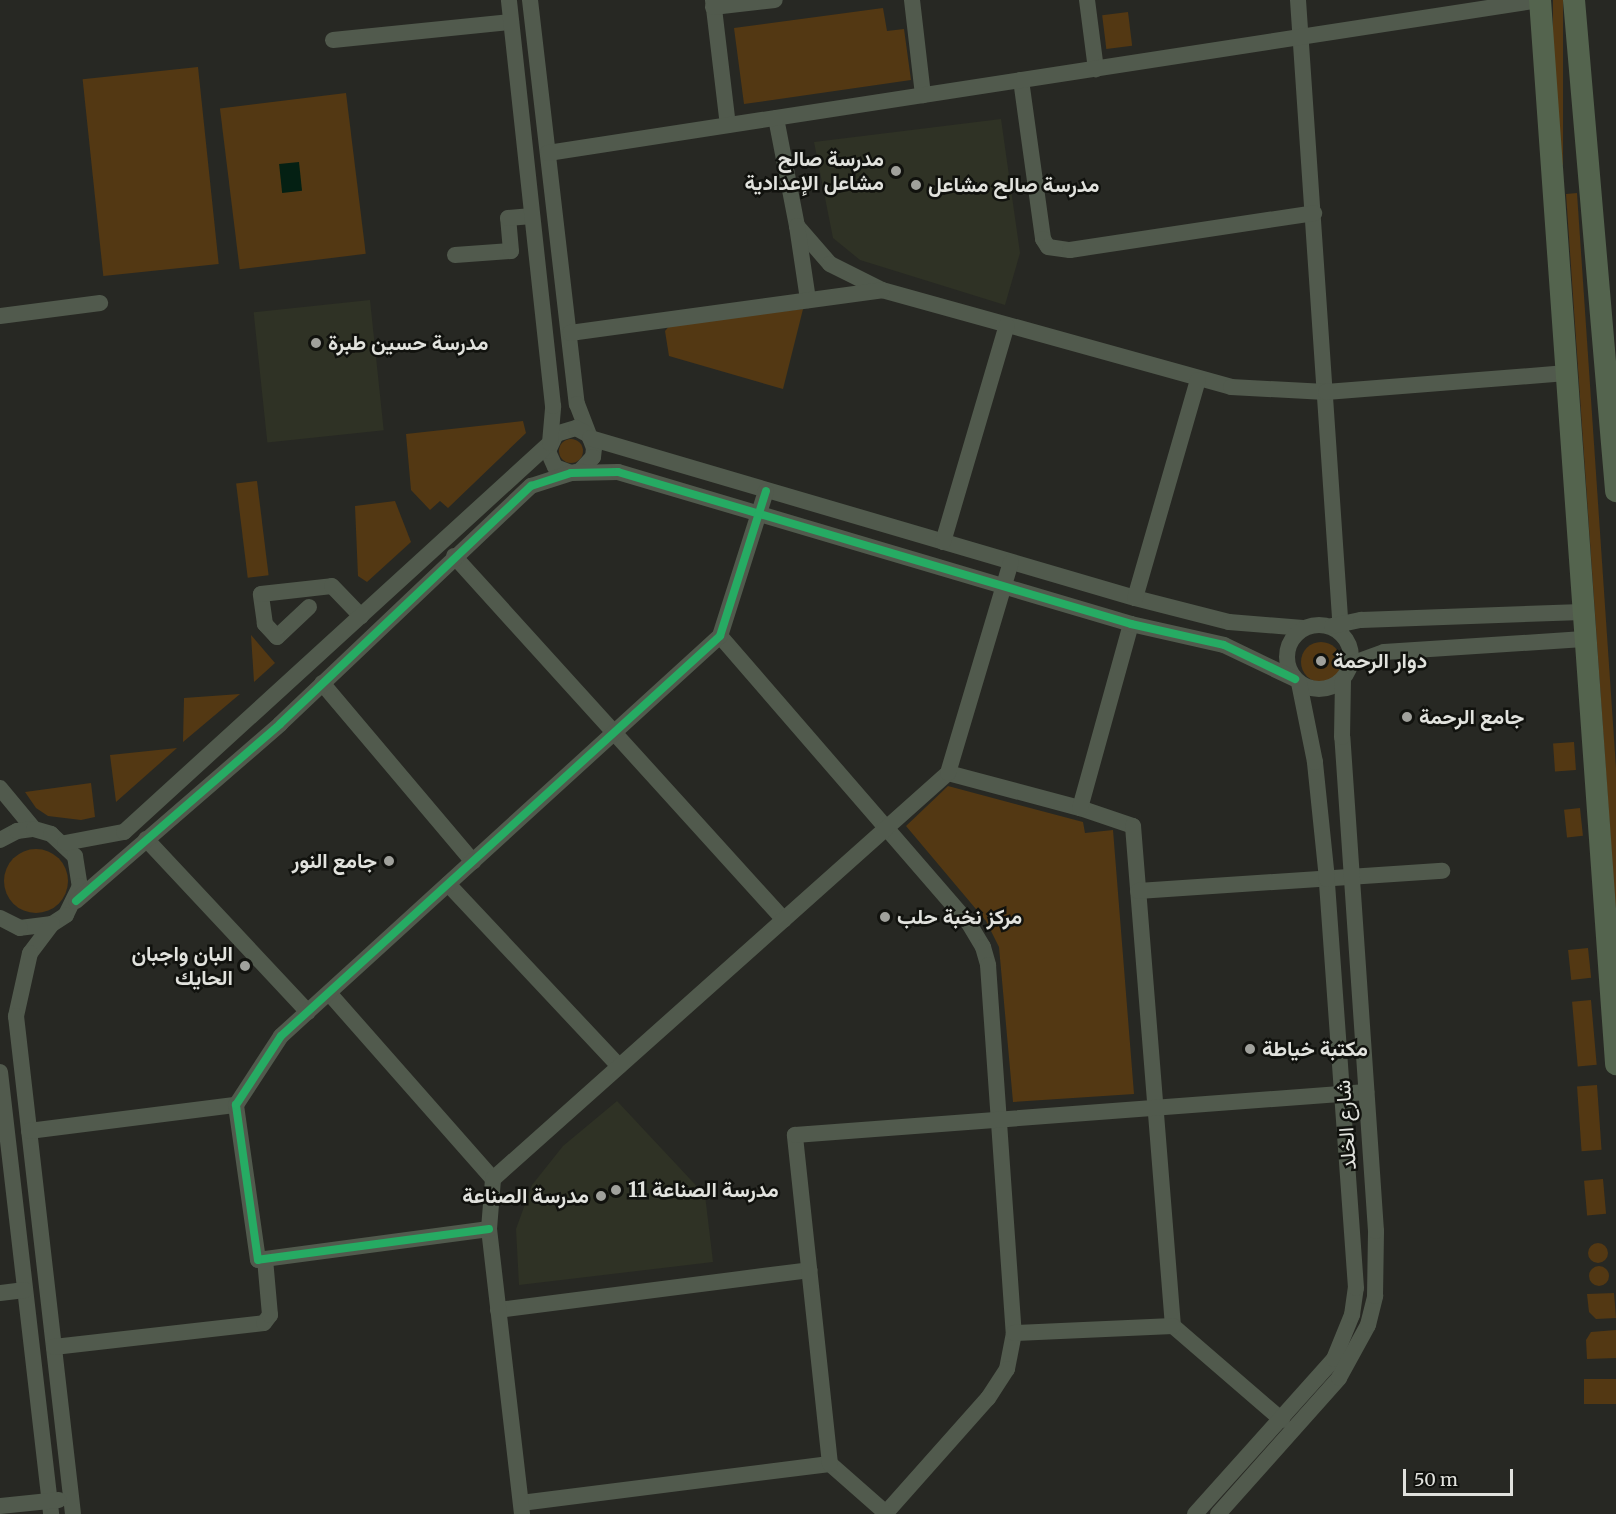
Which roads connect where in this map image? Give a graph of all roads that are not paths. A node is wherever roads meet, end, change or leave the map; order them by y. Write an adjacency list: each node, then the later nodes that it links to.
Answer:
1 (509, 0): 10 (street)
2 (530, 0): 18 (street)
3 (775, 0): 9 (street)
4 (912, 0): 15 (street)
5 (1087, 0): 13 (street)
6 (1298, 0): 11 (street)
7 (1540, 0): 11 (street); 20 (main road)
8 (1574, 0): 19 (main road)
9 (713, 3): 17 (street)
10 (512, 22): 12 (street); 22 (street)
11 (1300, 37): 13 (street); 21 (street)
12 (333, 40)
13 (1096, 69): 14 (street)
14 (1021, 80): 15 (street); 21 (street)
15 (923, 95): 16 (street)
16 (776, 118): 17 (street); 23 (street)
17 (728, 125): 18 (street)
18 (548, 153): 30 (street)
19 (1586, 177): 20 (main road); 31 (main road)
20 (1553, 179): 32 (main road)
21 (1314, 213): 34 (street)
22 (532, 216): 24 (street); 37 (street)
23 (797, 226): 25 (street); 26 (street)
24 (455, 255)
25 (882, 290): 26 (street); 29 (street)
26 (808, 300): 30 (street)
27 (100, 303): 28 (street)
28 (0, 316)
29 (1007, 326): 33 (street); 42 (street)
30 (570, 333): 36 (street)
31 (1611, 350): 35 (main road)
32 (1566, 373): 34 (street); 48 (main road)
33 (1198, 380): 34 (street); 46 (street)
34 (1326, 392): 51 (street)
35 (1612, 393): 40 (main road)
36 (588, 436): 37 (street); 38 (street); 39 (street)
37 (550, 442): 38 (street); 49 (street)
38 (571, 473): 41 (street); 43 (street)
39 (766, 491): 41 (street); 42 (street)
40 (1616, 491)
41 (759, 514): 45 (street); 53 (street)
42 (943, 542): 44 (street)
43 (454, 556): 56 (street); 60 (street)
44 (1011, 562): 45 (street); 46 (street)
45 (1004, 586): 50 (street); 61 (street)
46 (1135, 598): 52 (street)
47 (309, 607): 49 (street)
48 (1582, 612): 51 (street); 54 (main road)
49 (361, 616): 55 (street)
50 (1131, 624): 58 (street); 63 (street)
51 (1338, 627): 52 (street); 57 (street)
52 (1303, 628): 58 (street)
53 (720, 636): 60 (street); 65 (street)
54 (1584, 639): 57 (street); 81 (main road)
55 (324, 650): 56 (street); 68 (street)
56 (340, 666): 59 (street)
57 (1347, 671): 58 (street); 71 (street, شارع الخلد)
58 (1297, 681): 72 (street)
59 (322, 683): 66 (street); 69 (street)
60 (614, 733): 69 (street); 77 (street)
61 (948, 774): 63 (street); 65 (street)
62 (0, 788): 64 (street)
63 (1080, 808): 74 (street)
64 (34, 829): 67 (street); 68 (street)
65 (885, 830): 77 (street); 88 (street)
66 (146, 839): 75 (street); 80 (street)
67 (0, 840)
68 (65, 843): 75 (street)
69 (473, 862): 73 (street)
70 (1442, 871): 71 (street)
71 (1352, 877): 72 (street); 84 (street, شارع الخلد)
72 (1327, 879): 74 (street); 85 (street)
73 (448, 884): 79 (street); 82 (street)
74 (1138, 891): 87 (street)
75 (76, 901): 78 (street)
76 (0, 918): 78 (street)
77 (783, 920): 82 (street)
78 (52, 924): 89 (street)
79 (329, 993): 80 (street); 90 (street)
80 (308, 1012): 86 (street)
81 (1616, 1062)
82 (619, 1066): 90 (street)
83 (0, 1072): 94 (street)
84 (1366, 1092): 85 (street); 110 (street, شارع الخلد)
85 (1343, 1094): 87 (street); 102 (street)
86 (236, 1105): 89 (street); 92 (street)
87 (1157, 1107): 88 (street); 97 (street)
88 (1001, 1119): 93 (street); 98 (street)
89 (29, 1131): 99 (street)
90 (493, 1179): 91 (street)
91 (489, 1229): 92 (street); 96 (street)
92 (265, 1259): 99 (street)
93 (809, 1270): 96 (street); 103 (street)
94 (25, 1290): 95 (street); 101 (street)
95 (0, 1293)
96 (498, 1310): 107 (street)
97 (1173, 1326): 98 (street); 102 (street)
98 (1014, 1333): 108 (street)
99 (54, 1347): 100 (street)
100 (56, 1368): 101 (street); 105 (street)
101 (34, 1370): 106 (street)
102 (1282, 1420): 109 (street)
103 (830, 1464): 107 (street); 108 (street)
104 (0, 1506): 106 (street)
105 (72, 1506): 106 (street)
106 (50, 1507)
107 (522, 1509)
108 (886, 1514)
109 (1195, 1514)
110 (1218, 1514)

